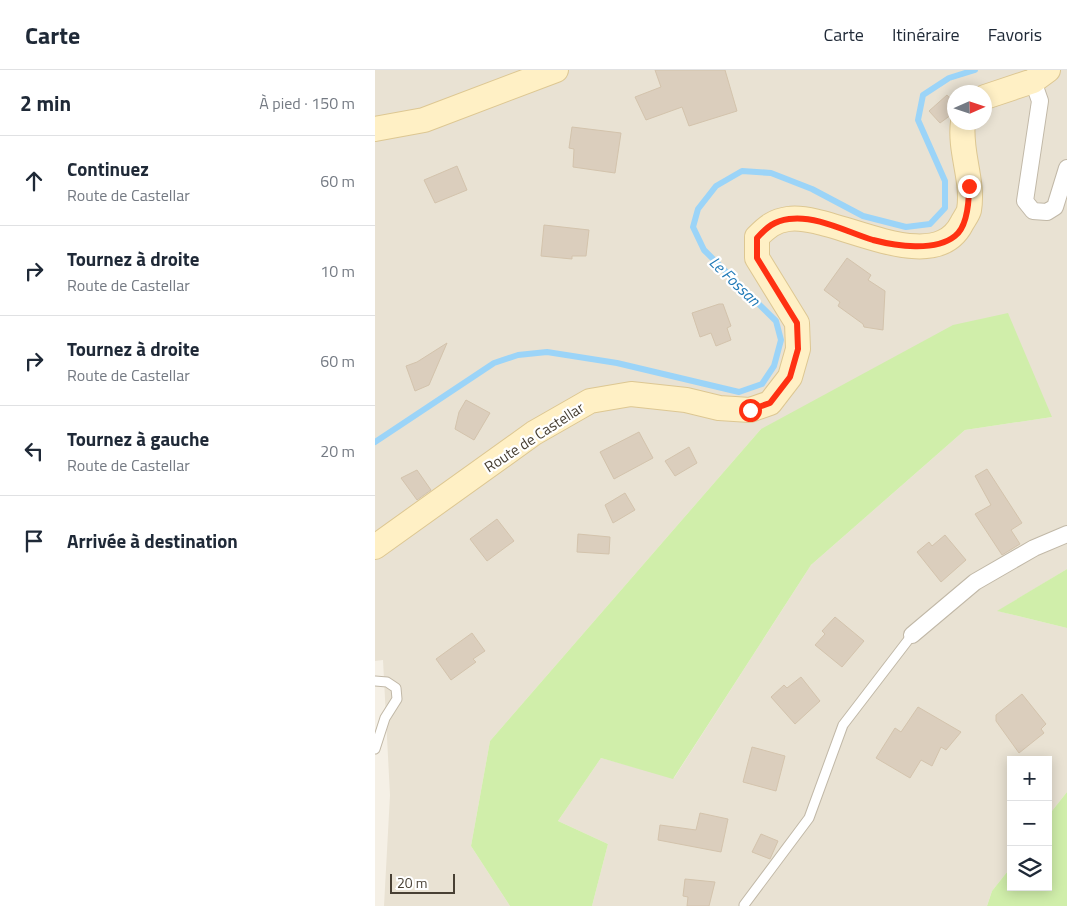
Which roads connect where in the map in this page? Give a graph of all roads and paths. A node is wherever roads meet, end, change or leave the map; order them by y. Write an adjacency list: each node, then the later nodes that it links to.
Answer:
1 (556, 70): 4 (street)
2 (1041, 76): 3 (street); 6 (street)
3 (992, 94)
4 (375, 129)
5 (962, 130): 8 (street, Route de Castellar)
6 (1067, 168)
7 (1067, 534): 9 (street)
8 (375, 547)
9 (911, 635): 12 (lane)
10 (375, 681): 11 (lane)
11 (375, 749)
12 (744, 905)

